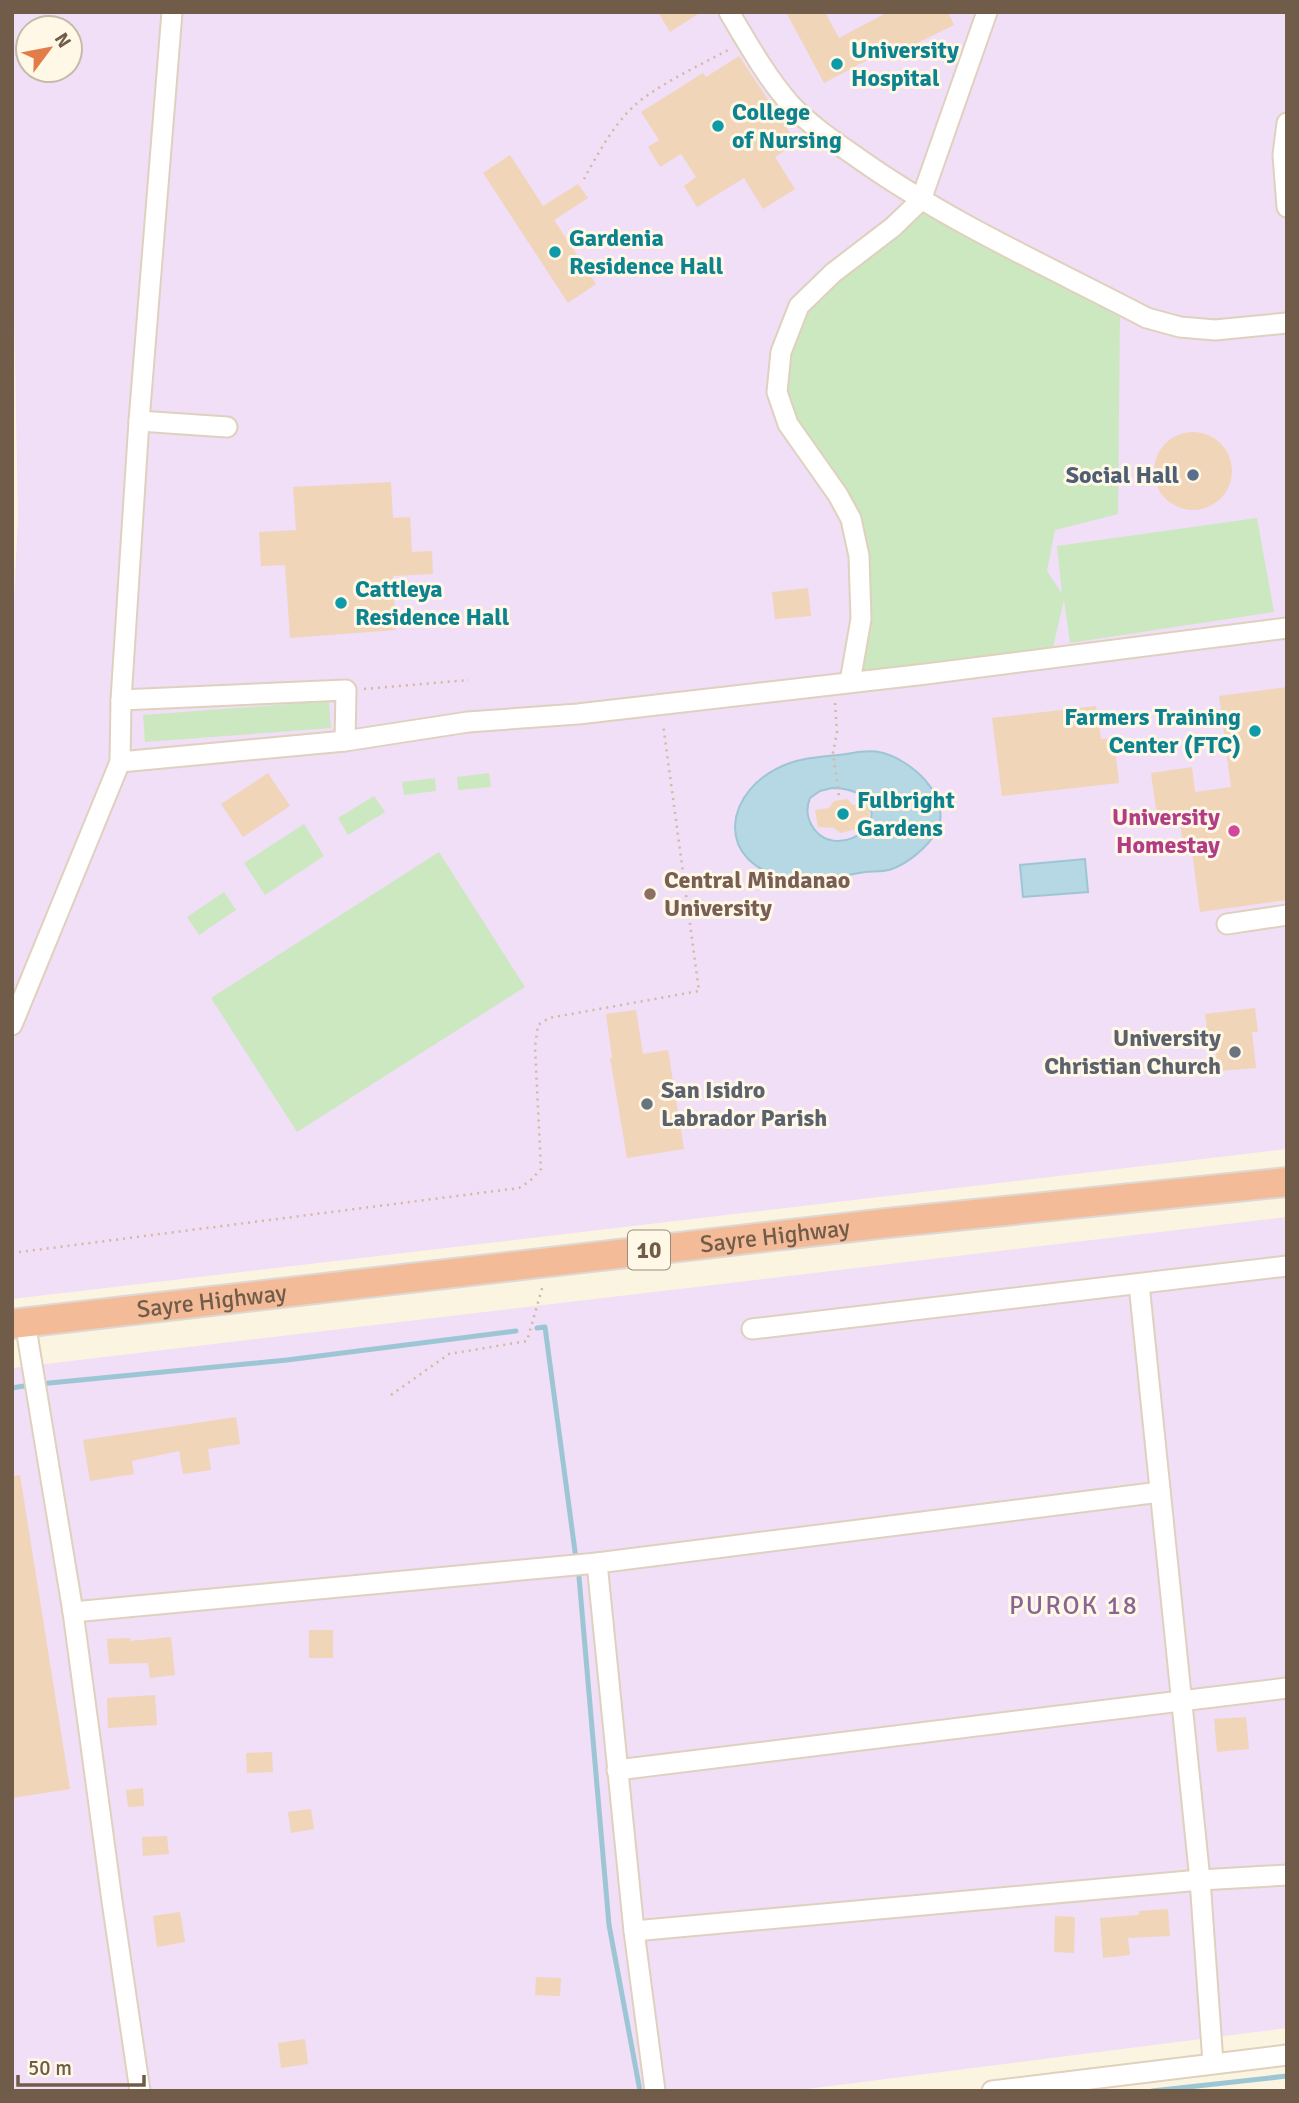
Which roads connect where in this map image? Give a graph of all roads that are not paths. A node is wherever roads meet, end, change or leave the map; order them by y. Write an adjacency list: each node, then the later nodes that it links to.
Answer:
1 (172, 12): 9 (street)
2 (729, 12): 6 (street)
3 (987, 12): 6 (street)
4 (1287, 123): 5 (street)
5 (1286, 180): 7 (street)
6 (921, 200): 8 (street); 12 (street)
7 (1287, 208)
8 (1287, 323)
9 (139, 421): 10 (street); 13 (street)
10 (227, 427)
11 (1287, 628): 12 (street)
12 (842, 683): 14 (street)
13 (121, 700): 14 (street); 15 (street)
14 (345, 741): 15 (street)
15 (120, 762): 18 (street)
16 (1287, 915): 17 (street)
17 (1227, 924)
18 (12, 1026)
19 (1287, 1182): 22 (highway, Sayre Highway / 10)
20 (1287, 1266): 21 (street)
21 (1139, 1283): 23 (street); 24 (street)
22 (19, 1323): 26 (street)
23 (752, 1329)
24 (1160, 1492): 25 (street); 28 (street)
25 (597, 1563): 26 (street); 29 (street)
26 (73, 1612): 35 (street)
27 (1287, 1688): 28 (street)
28 (1182, 1701): 29 (street); 31 (street)
29 (617, 1770): 32 (street)
30 (1287, 1875): 31 (street)
31 (1200, 1880): 32 (street); 34 (street)
32 (634, 1931): 36 (street)
33 (1287, 2055): 34 (street)
34 (1213, 2063): 37 (street)
35 (140, 2091)
36 (655, 2091)
37 (992, 2091)

